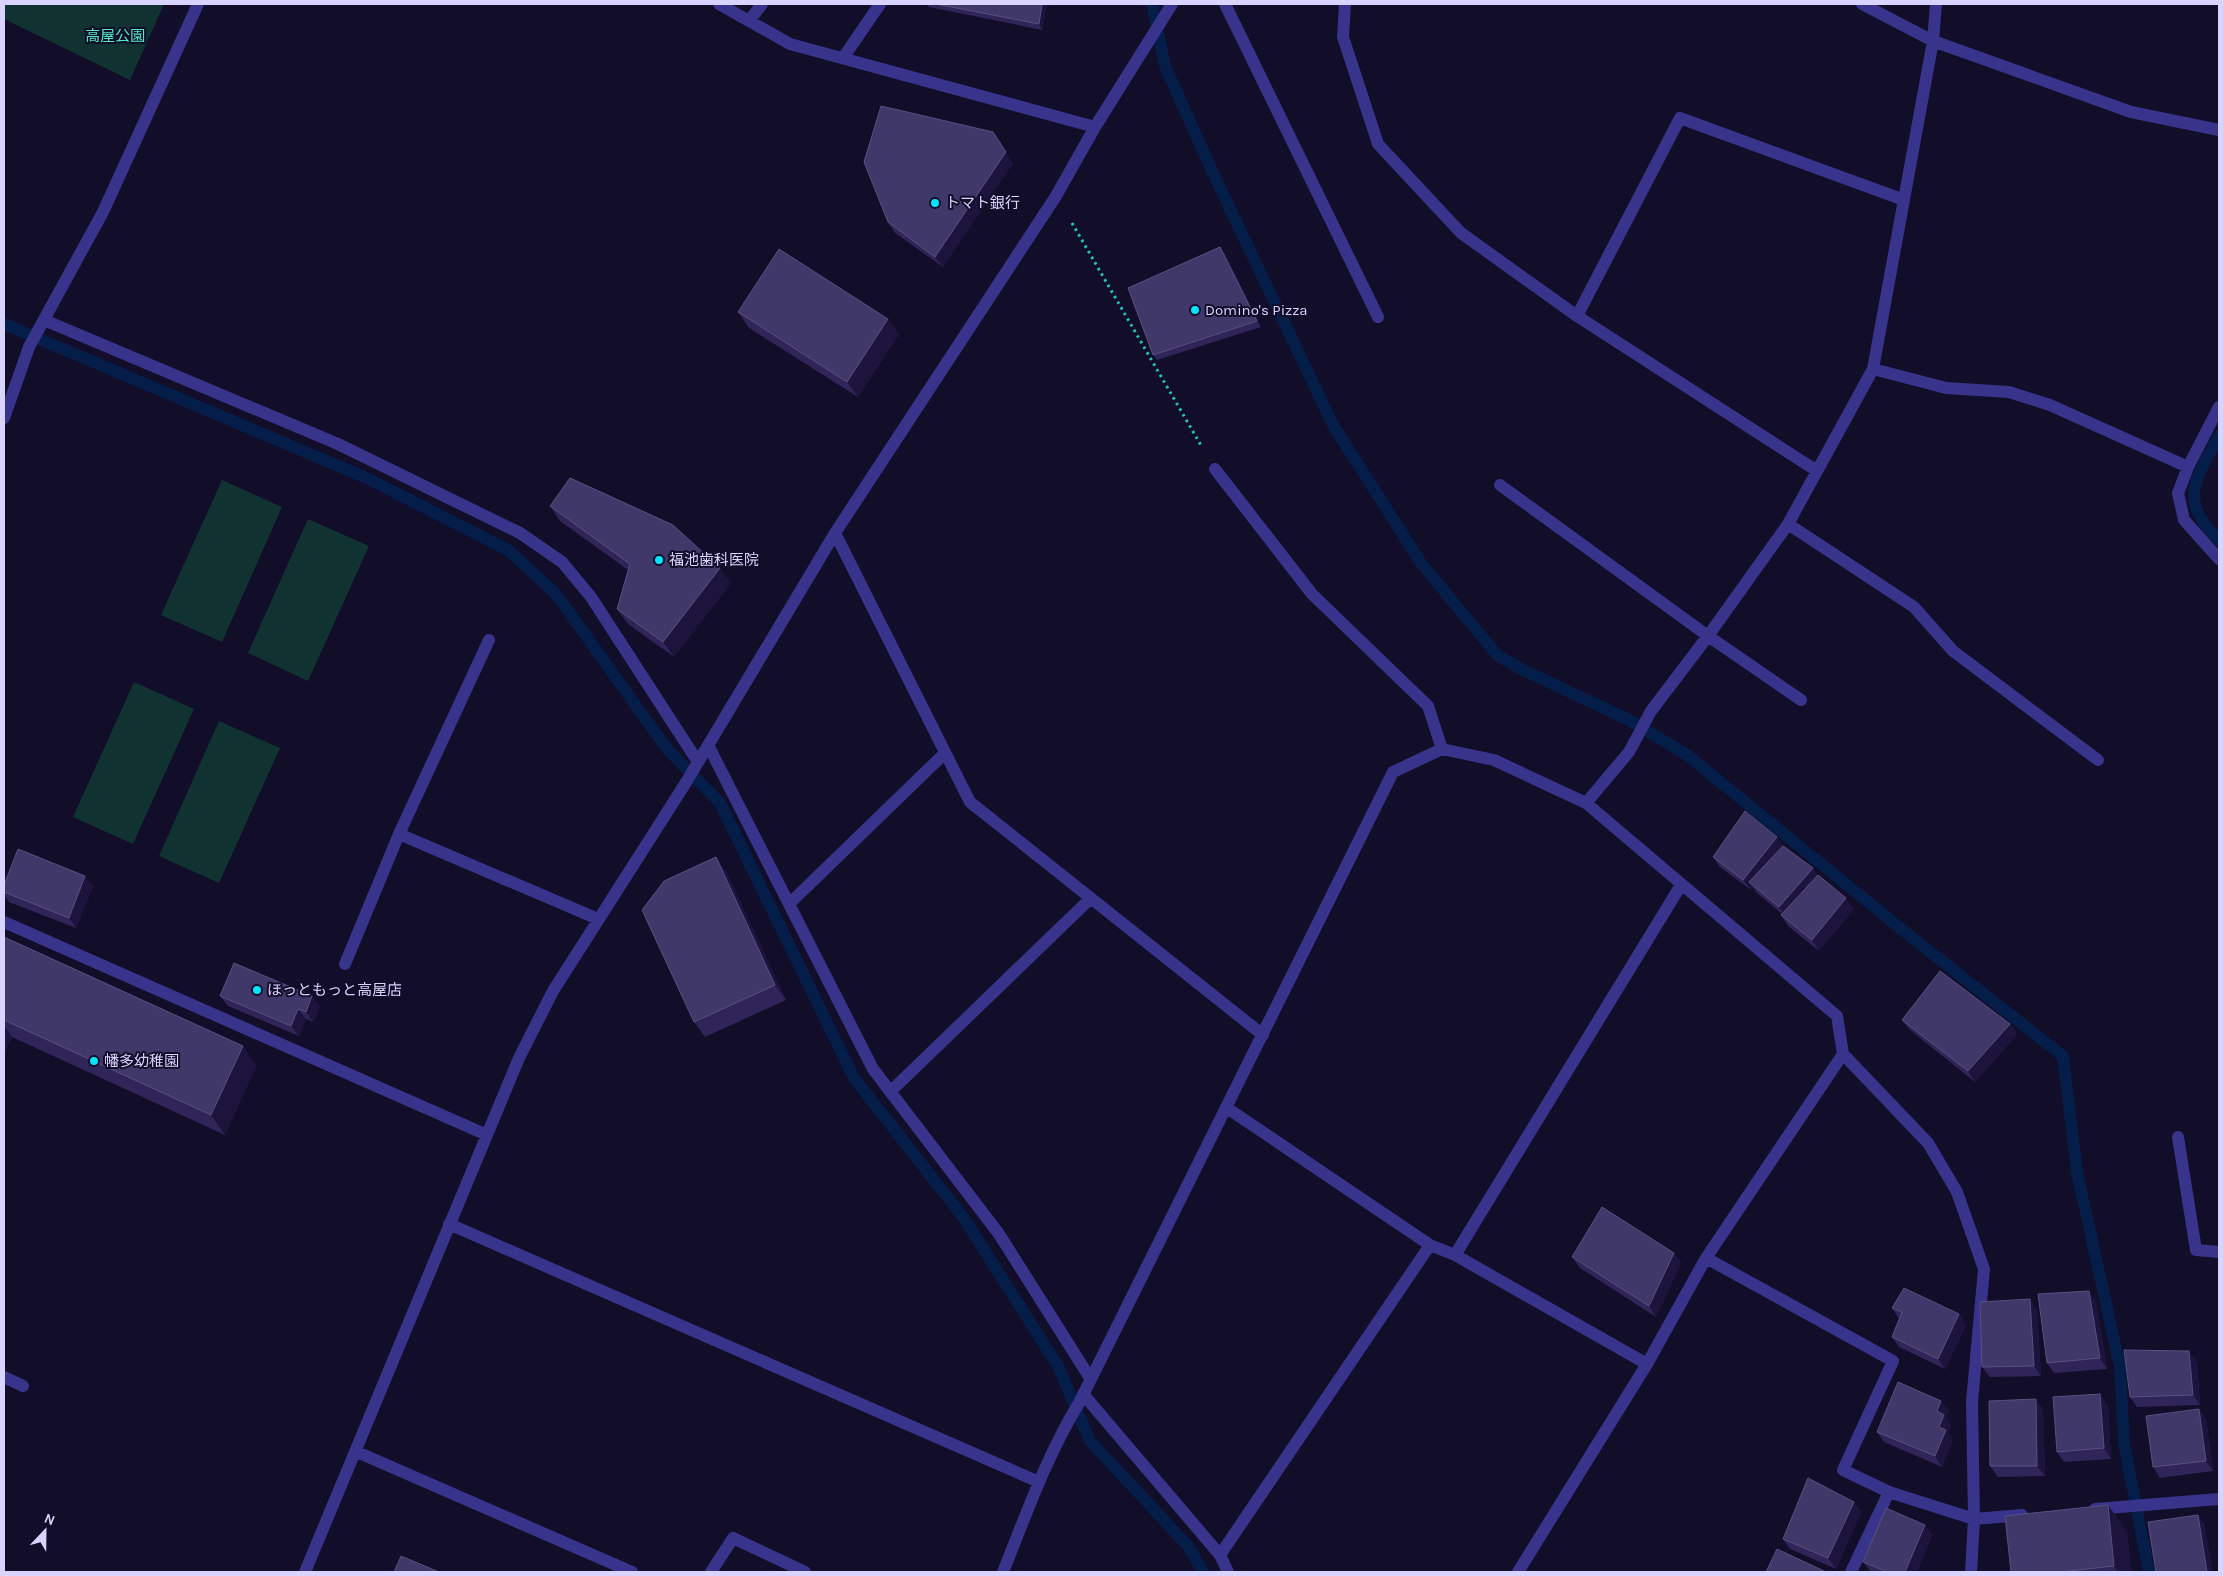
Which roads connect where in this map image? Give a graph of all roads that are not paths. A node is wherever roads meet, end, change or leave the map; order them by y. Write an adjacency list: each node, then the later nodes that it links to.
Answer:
1 (198, 4): 18 (street)
2 (719, 4): 10 (street)
3 (762, 4): 10 (street)
4 (880, 4): 12 (street)
5 (1171, 4): 13 (street)
6 (1225, 4): 17 (street)
7 (1345, 4): 16 (street)
8 (1862, 4): 11 (street)
9 (1936, 4): 11 (street)
10 (749, 21): 12 (street)
11 (1933, 41): 14 (street); 15 (street)
12 (843, 58): 13 (street)
13 (1095, 127): 27 (street)
14 (2219, 130)
15 (1904, 200): 16 (street); 19 (street)
16 (1577, 316): 24 (street)
17 (1378, 317)
18 (41, 325): 21 (street); 36 (street)
19 (1873, 369): 22 (street); 24 (street)
20 (2219, 407): 22 (street)
21 (4, 418)
22 (2188, 467): 28 (street)
23 (1215, 469): 33 (street)
24 (1817, 471): 26 (street)
25 (1500, 485): 29 (street)
26 (1788, 524): 29 (street); 35 (street)
27 (835, 533): 32 (street); 34 (street)
28 (2219, 558)
29 (1708, 636): 31 (street); 37 (street)
30 (489, 640): 38 (street)
31 (1801, 700)
32 (708, 745): 36 (street); 41 (street)
33 (1442, 749): 37 (street); 45 (street)
34 (945, 753): 40 (street); 41 (street)
35 (2098, 760)
36 (696, 764): 42 (street)
37 (1586, 803): 39 (street)
38 (400, 834): 42 (street); 44 (street)
39 (1681, 885): 46 (street); 54 (street)
40 (1091, 898): 45 (street); 47 (street)
41 (789, 904): 47 (street)
42 (598, 919): 49 (street)
43 (4, 922): 49 (street)
44 (345, 964)
45 (1263, 1035): 48 (street)
46 (1843, 1054): 55 (street); 67 (street)
47 (891, 1092): 58 (street)
48 (1227, 1108): 52 (street); 58 (street)
49 (486, 1134): 51 (street)
50 (2178, 1137): 53 (street)
51 (449, 1224): 61 (street); 62 (street)
52 (1430, 1245): 54 (street); 68 (street)
53 (2219, 1252)
54 (1455, 1255): 56 (street)
55 (1706, 1258): 56 (street); 63 (street)
56 (1647, 1364): 75 (street)
57 (4, 1377): 59 (street)
58 (1090, 1378): 60 (street)
59 (23, 1386)
60 (1081, 1398): 62 (street); 68 (street)
61 (357, 1452): 69 (street); 70 (street)
62 (1039, 1482): 73 (street)
63 (1889, 1492): 67 (street); 76 (street)
64 (2219, 1499): 65 (street)
65 (2080, 1510)
66 (2032, 1514): 67 (street)
67 (1974, 1519): 77 (street)
68 (1220, 1555): 74 (street)
69 (305, 1572)
70 (632, 1572)
71 (711, 1572): 72 (street)
72 (805, 1572)
73 (1002, 1572)
74 (1228, 1572)
75 (1518, 1572)
76 (1850, 1572)
77 (1971, 1572)

